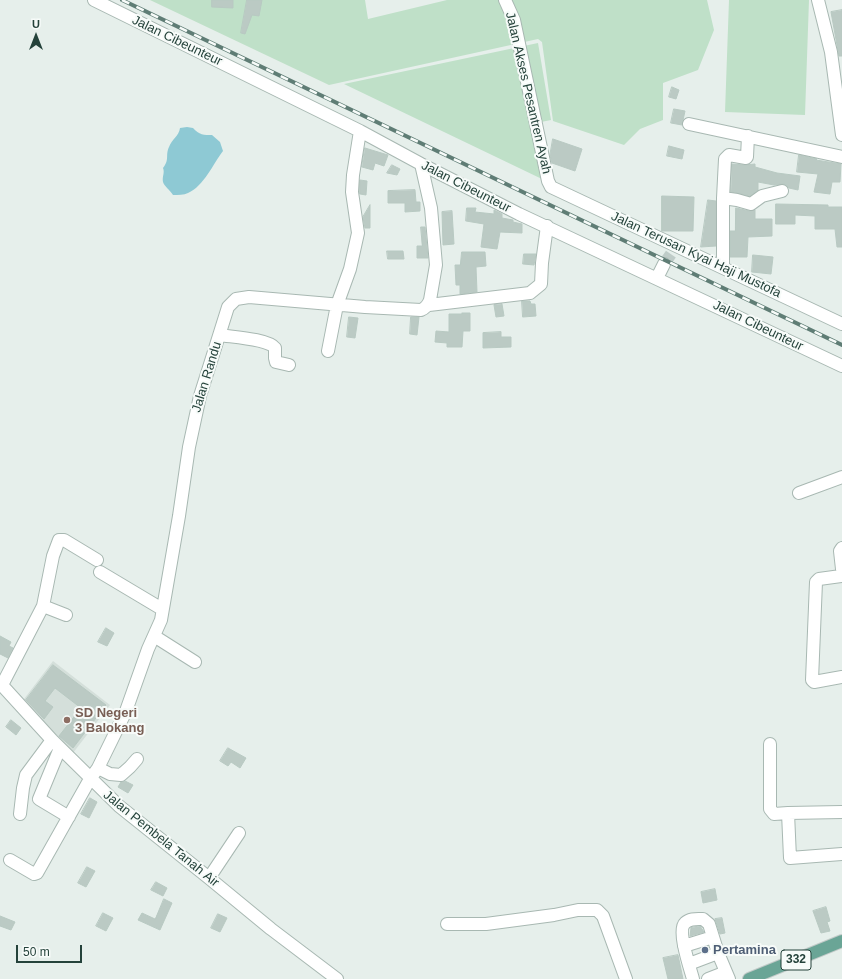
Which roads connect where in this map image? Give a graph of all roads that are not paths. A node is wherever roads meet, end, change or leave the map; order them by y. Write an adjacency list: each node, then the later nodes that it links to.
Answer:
1 (94, 0): 5 (street, Jalan Cibeunteur)
2 (505, 0): 10 (street, Jalan Akses Pesantren Ayah)
3 (818, 0): 6 (street)
4 (689, 124): 7 (street)
5 (360, 131): 9 (street, Jalan Cibeunteur); 17 (street)
6 (842, 135)
7 (748, 136): 8 (street); 12 (street)
8 (842, 157)
9 (421, 164): 13 (street, Jalan Cibeunteur); 18 (street)
10 (551, 187): 14 (street, Jalan Terusan Kyai Haji Mustofa)
11 (782, 191): 12 (street)
12 (723, 198): 15 (street)
13 (547, 226): 16 (street, Jalan Cibeunteur); 18 (street, Jalan Randu)
14 (671, 255): 15 (street, Jalan Terusan Kyai Haji Mustofa); 16 (street)
15 (723, 267): 19 (street, Jalan Terusan Kyai Haji Mustofa)
16 (657, 278): 23 (street, Jalan Cibeunteur)
17 (337, 305): 18 (street, Jalan Randu); 20 (street, Jalan Randu); 21 (street)
18 (429, 305)
19 (842, 324)
20 (220, 335): 22 (street); 32 (street, Jalan Randu)
21 (328, 351)
22 (290, 365)
23 (842, 366)
24 (842, 477): 25 (street)
25 (799, 493)
26 (842, 548): 28 (street)
27 (97, 560): 31 (street)
28 (842, 569)
29 (100, 572): 32 (street)
30 (842, 575): 36 (street)
31 (43, 606): 33 (street); 37 (street)
32 (162, 609): 34 (street, Jalan Randu)
33 (66, 615)
34 (154, 636): 35 (street); 41 (street, Jalan Randu)
35 (195, 662)
36 (842, 676)
37 (1, 684): 38 (street, Jalan Pembela Tanah Air)
38 (56, 744): 42 (street, Jalan Pembela Tanah Air); 45 (street); 46 (street)
39 (770, 744): 44 (street)
40 (137, 759): 41 (street)
41 (98, 768): 42 (street, Jalan Randu)
42 (90, 779): 46 (street, Jalan Randu); 50 (street, Jalan Pembela Tanah Air)
43 (842, 812): 44 (street)
44 (788, 813): 48 (street)
45 (20, 814)
46 (68, 817): 49 (street, Jalan Randu)
47 (239, 833): 50 (street)
48 (842, 854)
49 (10, 860)
50 (210, 878): 58 (street, Jalan Pembela Tanah Air)
51 (447, 924): 59 (street)
52 (713, 937): 54 (street); 54 (street); 55 (street)
53 (842, 941): 62 (main road, 332)
54 (684, 946): 56 (street)
55 (718, 953): 56 (street); 57 (street)
56 (689, 964): 60 (street)
57 (728, 976): 61 (street)
58 (336, 979)
59 (626, 979)
60 (693, 979)
61 (708, 979)
62 (749, 979)

